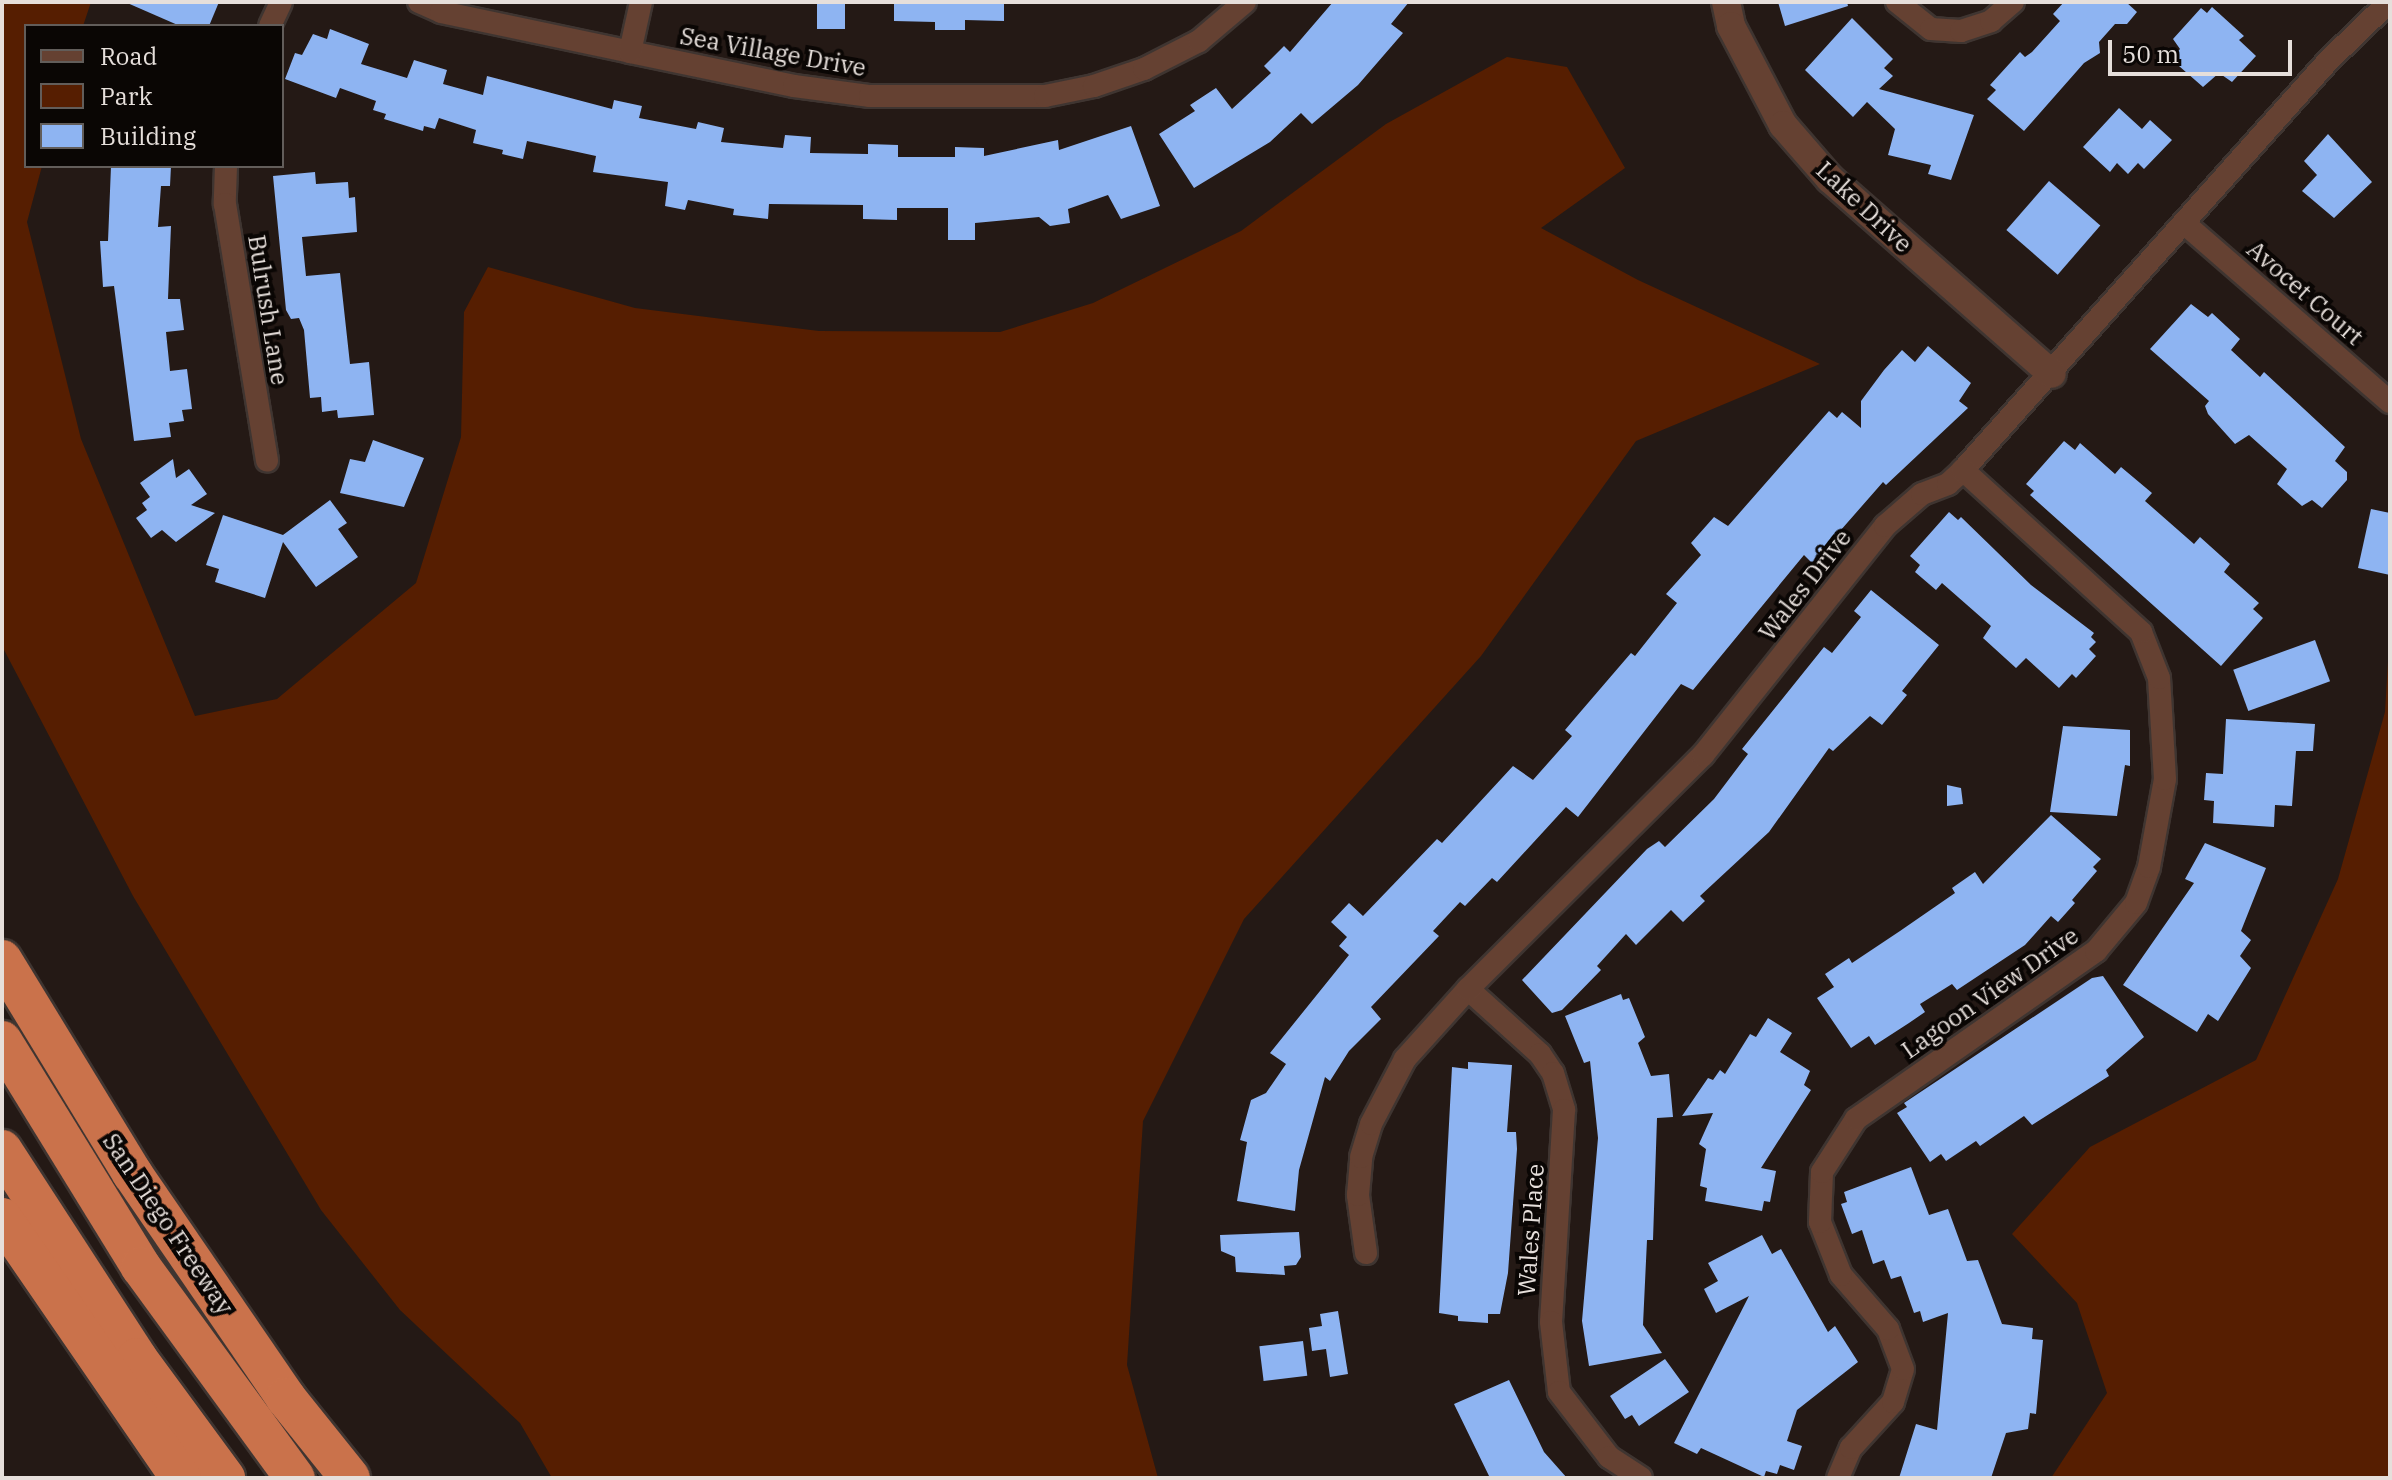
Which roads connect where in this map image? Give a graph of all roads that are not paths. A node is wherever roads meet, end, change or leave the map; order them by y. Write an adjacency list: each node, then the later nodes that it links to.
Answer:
1 (281, 2): 9 (street)
2 (419, 2): 10 (street, Sea Village Drive)
3 (641, 2): 10 (street)
4 (1245, 2): 10 (street, Sea Village Drive)
5 (1726, 2): 13 (street, Lake Drive)
6 (1897, 2): 7 (street)
7 (2013, 2)
8 (2389, 2): 12 (street, Wales Drive)
9 (271, 24)
10 (630, 52)
11 (226, 168): 15 (street, Bulrush Lane)
12 (2185, 224): 13 (street, Wales Drive); 14 (street, Avocet Court)
13 (2052, 374): 16 (street, Wales Drive)
14 (2390, 402)
15 (267, 461)
16 (1963, 470): 18 (street, Wales Drive); 28 (street, Lagoon View Drive)
17 (2, 960): 26 (highway, San Diego Freeway)
18 (1468, 989): 22 (street, Wales Drive); 27 (street, Wales Place)
19 (2, 1041): 25 (highway)
20 (2, 1150): 24 (highway)
21 (2, 1218): 23 (highway)
22 (1366, 1253)
23 (181, 1478)
24 (225, 1478)
25 (295, 1478)
26 (350, 1478)
27 (1641, 1478)
28 (1838, 1478)

